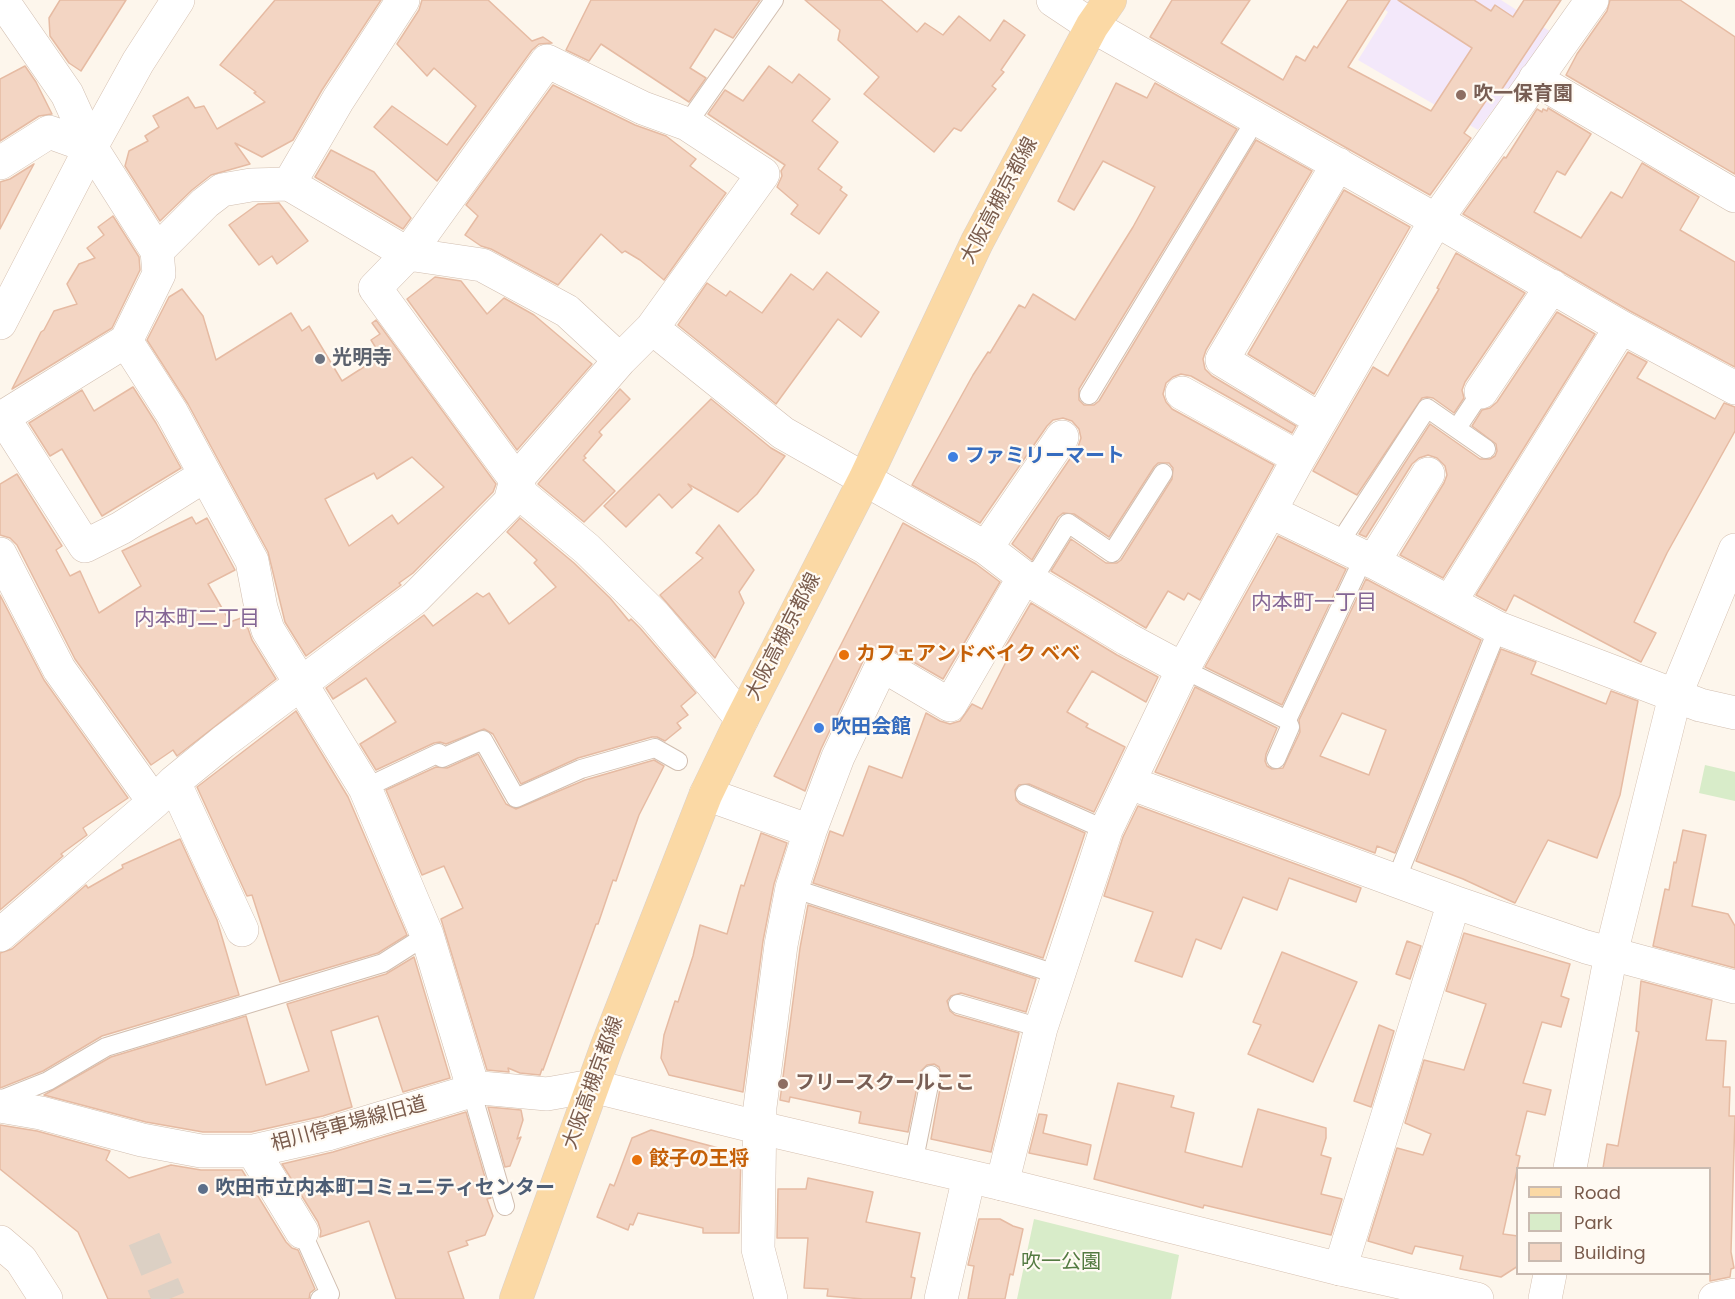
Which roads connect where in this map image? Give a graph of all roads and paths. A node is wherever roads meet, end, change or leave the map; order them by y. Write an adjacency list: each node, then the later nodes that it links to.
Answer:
1 (2, 0): 11 (street)
2 (178, 0): 11 (street)
3 (402, 0): 14 (street)
4 (774, 0): 10 (lane)
5 (1053, 0): 7 (street)
6 (1592, 0): 8 (street)
7 (1101, 13): 9 (street); 38 (main road, 大阪高槻京都線)
8 (1535, 79): 15 (street); 16 (street)
9 (1256, 118): 13 (street); 28 (lane)
10 (687, 124): 18 (street); 22 (street)
11 (91, 147): 12 (street); 17 (street); 20 (street)
12 (0, 163)
13 (1338, 164): 16 (street); 30 (street)
14 (289, 184): 17 (street); 18 (street)
15 (1735, 196)
16 (1436, 220): 19 (street); 30 (street)
17 (157, 251): 23 (street)
18 (408, 254): 24 (street); 39 (street)
19 (1552, 286): 21 (street); 26 (street)
20 (0, 323)
21 (1621, 327): 25 (street); 46 (street)
22 (652, 328): 24 (street); 38 (street)
23 (126, 341): 29 (street); 37 (street)
24 (620, 360): 39 (street)
25 (1735, 388)
26 (1481, 392): 31 (lane)
27 (1182, 393): 34 (street)
28 (1089, 394)
29 (2, 417): 37 (street)
30 (1321, 420): 34 (street)
31 (1457, 428): 33 (lane); 44 (lane)
32 (1062, 437): 41 (street)
33 (1486, 449)
34 (1299, 458): 40 (street)
35 (1163, 473): 45 (lane)
36 (1428, 474): 44 (street)
37 (204, 476): 49 (street)
38 (865, 479): 41 (street); 52 (main road, 大阪高槻京都線)
39 (516, 480): 49 (street); 52 (street)
40 (1271, 512): 44 (street); 48 (street)
41 (986, 548): 45 (street)
42 (1735, 550): 50 (street)
43 (0, 554): 58 (street)
44 (1358, 554): 46 (street); 53 (lane)
45 (1024, 577): 48 (street); 62 (street)
46 (1450, 602): 47 (street)
47 (1498, 628): 50 (street); 63 (lane)
48 (1183, 669): 53 (lane); 56 (street)
49 (301, 683): 57 (street); 58 (street)
50 (1676, 696): 51 (street); 69 (street)
51 (1735, 713)
52 (741, 719): 59 (main road, 大阪高槻京都線)
53 (1287, 720): 54 (lane)
54 (1276, 759)
55 (678, 761): 57 (lane)
56 (1130, 783): 61 (street); 63 (street)
57 (365, 788): 68 (street)
58 (164, 792): 66 (street); 67 (street)
59 (706, 794): 62 (street); 75 (main road, 大阪高槻京都線)
60 (1025, 794): 61 (lane)
61 (1106, 830): 70 (street)
62 (810, 831): 64 (street)
63 (1396, 880): 65 (street)
64 (792, 888): 70 (lane); 78 (street)
65 (1454, 902): 69 (street); 87 (street)
66 (242, 930)
67 (0, 935)
68 (427, 935): 76 (street); 77 (lane)
69 (1611, 954): 71 (street); 81 (street)
70 (1059, 975): 73 (street)
71 (1735, 987)
72 (958, 1004): 73 (lane)
73 (1041, 1028): 83 (street)
74 (931, 1075): 80 (lane)
75 (592, 1086): 76 (street, 相川停車場線旧道); 78 (street); 92 (main road, 大阪高槻京都線)
76 (471, 1090): 79 (street, 相川停車場線旧道); 84 (lane)
77 (0, 1105): 79 (street, 相川停車場線旧道)
78 (761, 1128): 80 (street); 93 (street)
79 (253, 1151): 85 (street)
80 (913, 1164): 82 (street)
81 (1570, 1167)
82 (969, 1177): 83 (street); 94 (street)
83 (1002, 1184): 87 (street)
84 (505, 1206)
85 (302, 1232): 91 (lane)
86 (0, 1242): 90 (street)
87 (1340, 1269): 95 (street)
88 (1550, 1275): 96 (street)
89 (1735, 1295): 97 (street)
90 (46, 1299)
91 (320, 1299)
92 (516, 1299)
93 (771, 1299)
94 (941, 1299)
95 (1477, 1299)
96 (1545, 1299)
97 (1716, 1299)

